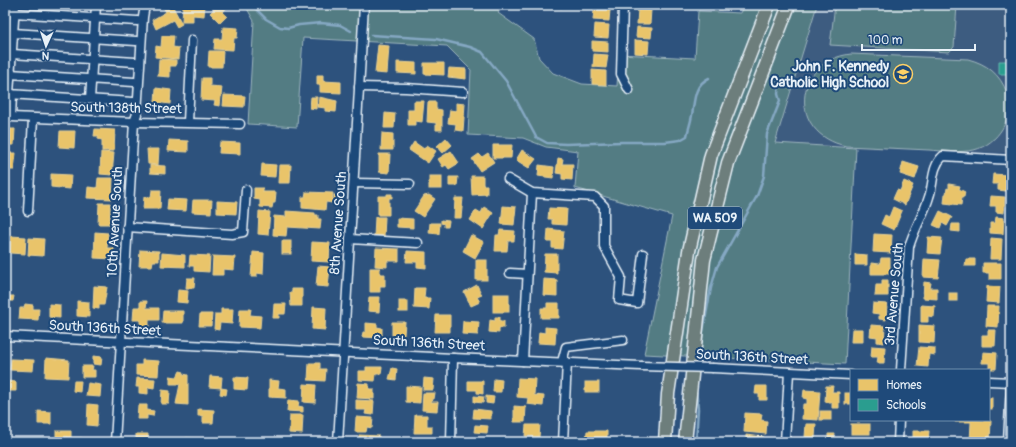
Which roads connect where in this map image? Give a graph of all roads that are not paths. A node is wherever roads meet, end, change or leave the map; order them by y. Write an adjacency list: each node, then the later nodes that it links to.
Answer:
1 (96, 5): 8 (street)
2 (145, 5): 27 (street, 10th Avenue South)
3 (364, 5): 20 (street, 8th Avenue South)
4 (623, 5): 21 (street)
5 (770, 5): 60 (highway, WA 509)
6 (789, 5): 61 (highway, WA 509)
7 (15, 9): 8 (street); 10 (street)
8 (95, 18): 9 (street); 11 (street)
9 (137, 21)
10 (13, 33): 11 (street); 14 (street)
11 (94, 38): 13 (street); 15 (street)
12 (192, 40): 28 (street)
13 (136, 41)
14 (12, 54): 15 (street); 17 (street)
15 (93, 60): 16 (street); 18 (street)
16 (135, 62)
17 (10, 74): 18 (street); 23 (street)
18 (91, 79): 19 (street); 24 (street)
19 (134, 82)
20 (359, 87): 22 (street); 32 (street, 8th Avenue South)
21 (629, 90)
22 (463, 92)
23 (12, 94): 24 (street); 26 (street, South 138th Street)
24 (90, 99): 25 (street)
25 (133, 102)
26 (33, 119): 27 (street, South 138th Street); 36 (street)
27 (134, 122): 28 (street, South 138th Street); 37 (street, 10th Avenue South)
28 (188, 122): 29 (street, South 138th Street)
29 (240, 124)
30 (1011, 160): 50 (street, 3rd Avenue South)
31 (508, 180): 35 (street)
32 (354, 183): 33 (street); 38 (street, 8th Avenue South)
33 (410, 184)
34 (246, 190): 37 (street)
35 (532, 193): 40 (street); 42 (street)
36 (28, 211)
37 (127, 227): 45 (street, 10th Avenue South)
38 (350, 239): 39 (street); 46 (street, 8th Avenue South)
39 (418, 243)
40 (643, 254)
41 (510, 272): 42 (street)
42 (527, 274): 48 (street)
43 (5, 336): 45 (street, South 136th Street)
44 (623, 340): 49 (street)
45 (121, 341): 46 (street, South 136th Street); 56 (street, 10th Avenue South)
46 (343, 352): 47 (street, South 136th Street); 57 (street, 8th Avenue South)
47 (453, 358): 48 (street, South 136th Street); 58 (street)
48 (522, 361): 49 (street, South 136th Street)
49 (565, 362): 51 (street, South 136th Street, bridge); 59 (street)
50 (901, 369)
51 (789, 372): 52 (street, South 136th Street); 62 (street)
52 (850, 374)
53 (990, 381): 54 (street)
54 (1011, 384): 64 (street)
55 (899, 421): 63 (street)
56 (114, 442)
57 (338, 442)
58 (451, 442)
59 (563, 442)
60 (665, 442)
61 (685, 442)
62 (786, 442)
63 (898, 442)
64 (1008, 442)

